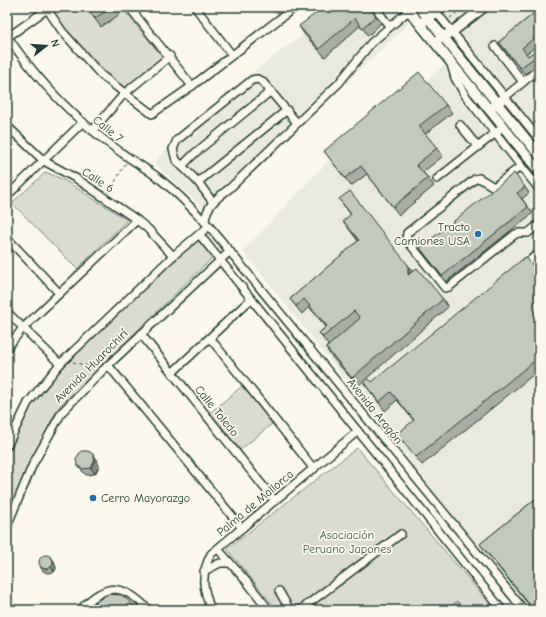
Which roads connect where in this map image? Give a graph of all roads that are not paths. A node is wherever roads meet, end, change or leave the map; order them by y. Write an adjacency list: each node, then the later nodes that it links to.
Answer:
1 (129, 7): 21 (street)
2 (195, 7): 20 (street)
3 (295, 7): 20 (street)
4 (375, 7): 12 (street)
5 (419, 7): 10 (main road)
6 (484, 7): 13 (main road)
7 (49, 8): 14 (street); 27 (street)
8 (409, 8): 11 (main road); 12 (street)
9 (436, 9): 10 (main road); 13 (street)
10 (428, 18): 11 (main road); 15 (main road)
11 (420, 24): 16 (main road)
12 (389, 26): 33 (street)
13 (452, 32): 15 (main road); 28 (street)
14 (7, 36): 17 (street, Calle 7)
15 (443, 36): 16 (main road); 29 (main road)
16 (435, 43): 22 (main road)
17 (12, 44): 19 (street); 32 (street, Calle 7)
18 (494, 46): 24 (street)
19 (7, 50)
20 (232, 55): 25 (street)
21 (170, 56): 25 (street); 27 (street)
22 (451, 63): 30 (main road); 38 (street)
23 (539, 69): 24 (street)
24 (523, 82): 28 (street)
25 (192, 86): 27 (street)
26 (271, 91): 31 (street); 43 (street); 43 (street)
27 (124, 94): 37 (street)
28 (506, 97): 29 (main road); 39 (street)
29 (497, 103): 30 (main road); 41 (main road)
30 (488, 109): 36 (main road)
31 (286, 110): 33 (street); 47 (street)
32 (83, 122): 37 (street, Calle 7); 42 (street)
33 (297, 123): 50 (street)
34 (460, 125): 40 (street)
35 (7, 126): 42 (street, Calle 6)
36 (504, 127): 38 (street); 45 (main road)
37 (93, 130): 52 (street, Calle 7)
38 (495, 133): 40 (street); 44 (street)
39 (539, 139)
40 (478, 147): 46 (street)
41 (539, 156)
42 (44, 161): 49 (street); 51 (street, Calle 6)
43 (182, 166): 47 (street)
44 (521, 166): 48 (street); 53 (street)
45 (539, 171)
46 (437, 179)
47 (198, 182): 50 (street)
48 (539, 189)
49 (7, 196)
50 (212, 201): 52 (street)
51 (137, 220): 58 (street, Calle 6); 61 (street)
52 (207, 224): 54 (street, Avenida Huarochirí); 56 (street, Avenida Aragón)
53 (539, 224)
54 (199, 234): 58 (street, Avenida Huarochirí); 59 (street)
55 (7, 238): 61 (street)
56 (230, 251): 59 (street, Avenida Huarochirí); 89 (street, Avenida Aragón)
57 (539, 253): 60 (street)
58 (173, 256): 68 (street, Avenida Huarochirí)
59 (220, 260): 62 (street); 65 (street, Avenida Huarochirí)
60 (529, 261)
61 (59, 293): 64 (street)
62 (251, 299): 66 (street); 71 (street)
63 (7, 312): 64 (street)
64 (23, 328): 67 (street); 68 (street)
65 (141, 334): 69 (street, Avenida Huarochirí); 70 (street, Calle Toledo)
66 (210, 338): 70 (street); 73 (street)
67 (7, 348)
68 (62, 362): 72 (street, Avenida Huarochirí)
69 (105, 368): 75 (street, Avenida Huarochirí); 76 (street)
70 (172, 373): 74 (street, Calle Toledo)
71 (358, 431): 73 (street, Palma de Mallorca); 88 (street)
72 (7, 446)
73 (314, 469): 74 (street, Palma de Mallorca)
74 (275, 501): 76 (street, Palma de Mallorca)
75 (7, 526)
76 (242, 528): 78 (street, Palma de Mallorca)
77 (401, 534): 87 (street)
78 (218, 549): 79 (street); 80 (street, Palma de Mallorca)
79 (230, 563): 80 (street); 85 (street)
80 (204, 571): 84 (street)
81 (279, 591): 86 (street)
82 (80, 610): 83 (street)
83 (149, 610)
84 (211, 610)
85 (269, 610)
86 (290, 610)
87 (300, 610)
88 (502, 610)
89 (524, 610)

